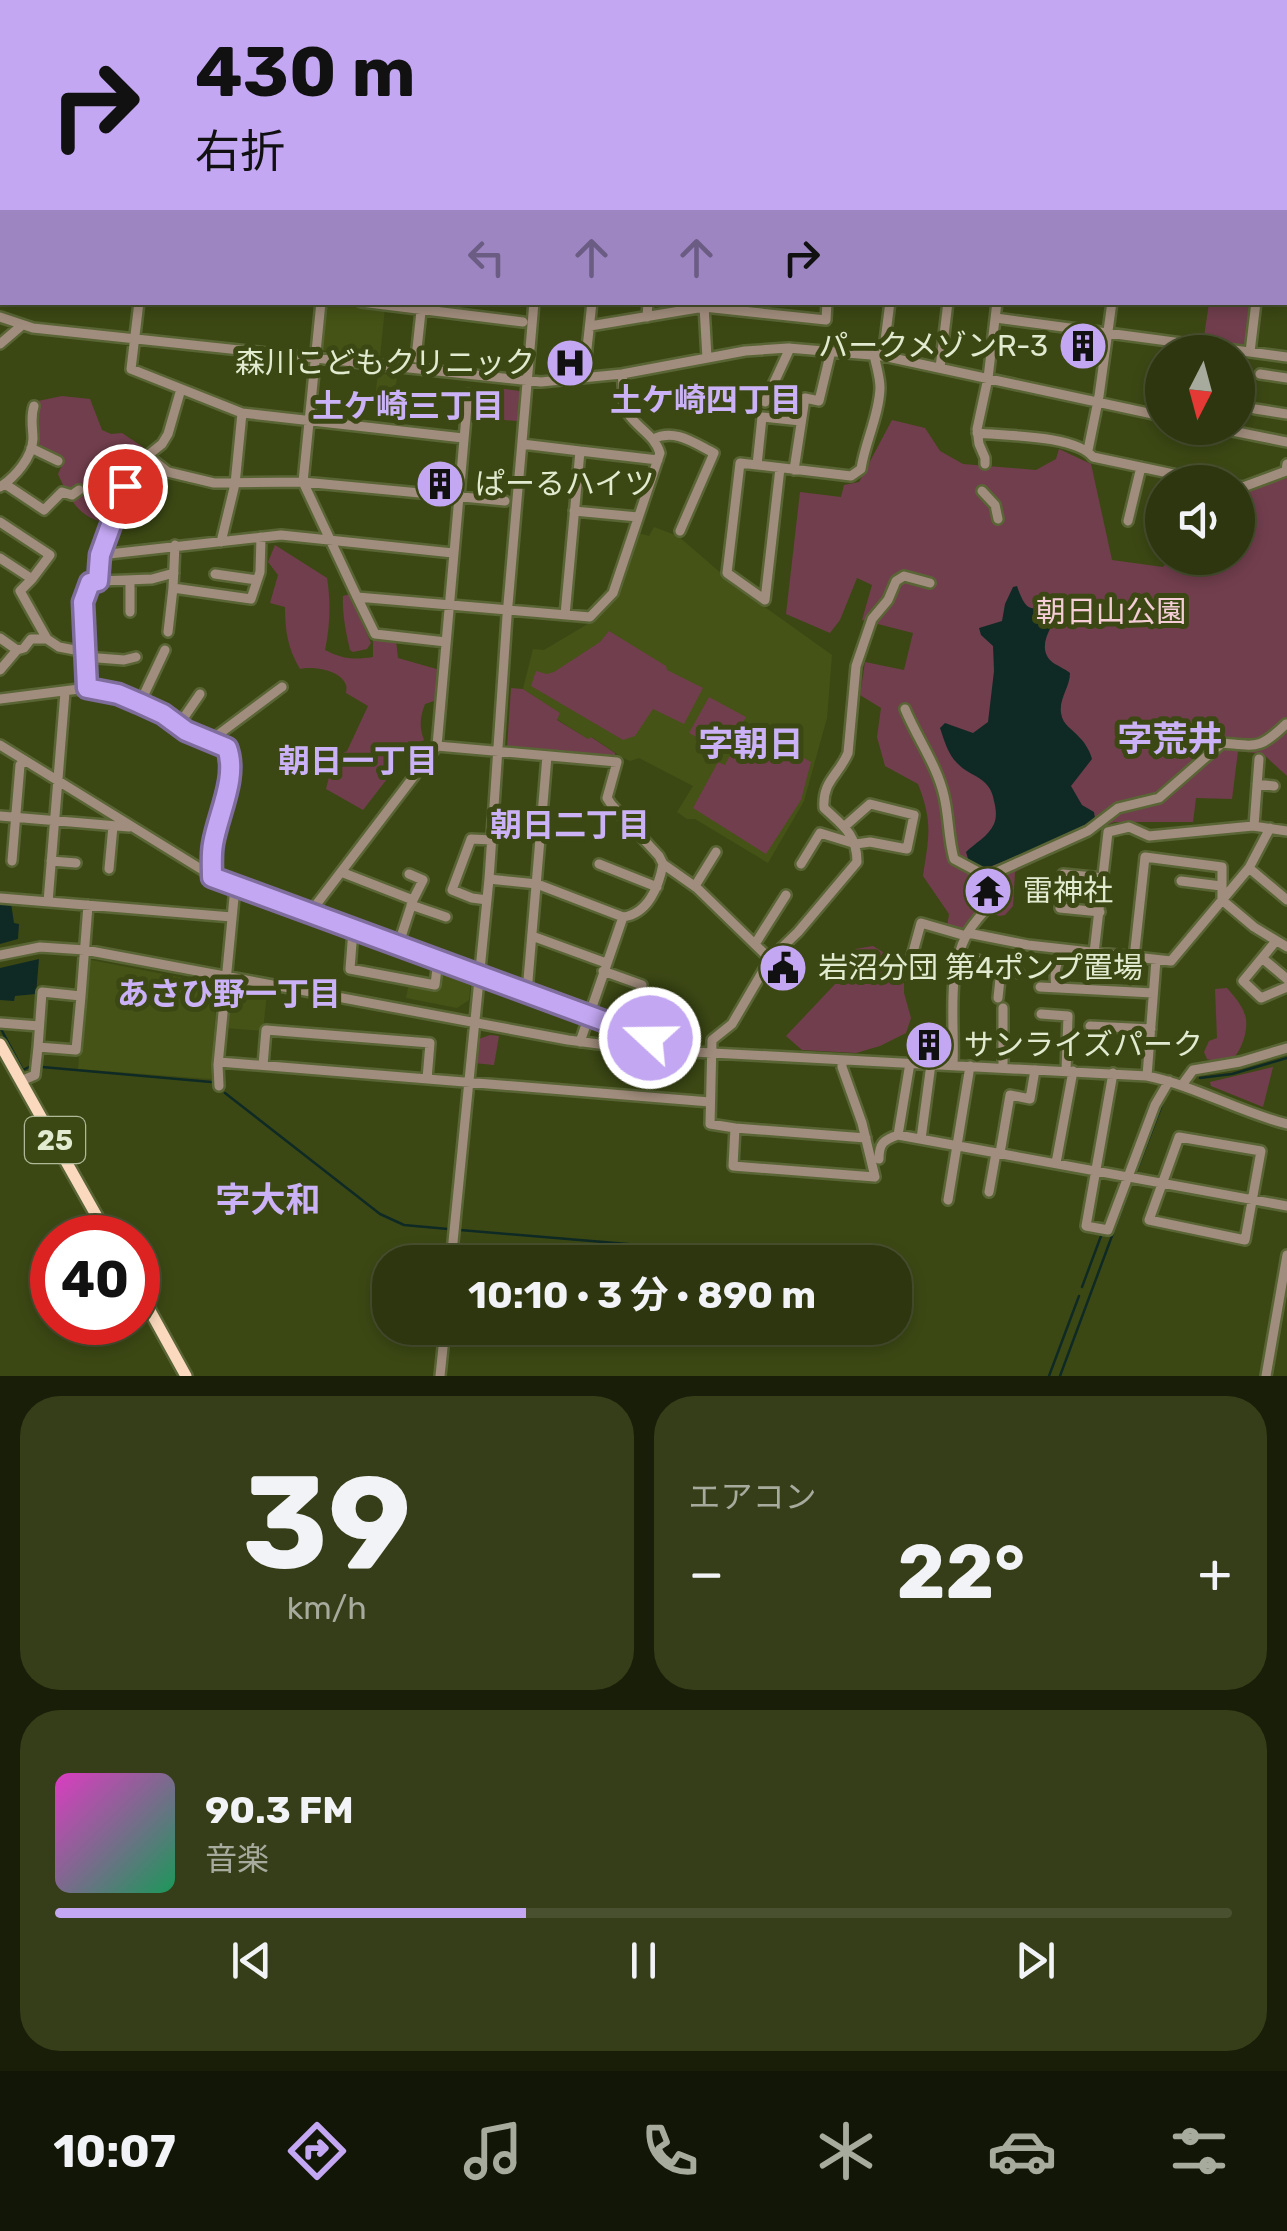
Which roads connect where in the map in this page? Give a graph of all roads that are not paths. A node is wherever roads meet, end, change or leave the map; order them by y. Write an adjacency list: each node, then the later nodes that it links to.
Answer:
1 (139, 305): 25 (street)
2 (321, 305): 34 (street)
3 (472, 305): 15 (street)
4 (534, 305): 41 (street)
5 (592, 305): 21 (street)
6 (648, 305): 17 (street)
7 (704, 305): 8 (street); 17 (street); 33 (street)
8 (827, 305)
9 (889, 305): 30 (street)
10 (948, 305): 36 (street)
11 (998, 305): 18 (street)
12 (1112, 305): 22 (street)
13 (1256, 305): 23 (street)
14 (422, 306): 15 (street); 32 (street)
15 (471, 316): 19 (street)
16 (0, 317): 20 (street)
17 (646, 318): 21 (street)
18 (996, 318): 22 (street); 39 (street)
19 (523, 322)
20 (22, 326): 25 (street); 26 (street)
21 (590, 326): 35 (street)
22 (1108, 333): 24 (street); 45 (street)
23 (1252, 335)
24 (1145, 338)
25 (134, 339): 34 (street); 42 (street)
26 (0, 344)
27 (790, 348): 28 (street); 33 (street); 44 (street)
28 (831, 351): 30 (street); 52 (street)
29 (1255, 353): 31 (street)
30 (879, 355): 36 (street); 71 (street)
31 (1287, 357)
32 (416, 358)
33 (707, 358): 37 (street)
34 (315, 359): 41 (street); 51 (street)
35 (586, 367)
36 (940, 368): 39 (street)
37 (622, 374): 41 (street); 56 (street)
38 (1260, 374): 40 (street)
39 (988, 378): 45 (street); 53 (street)
40 (1287, 378)
41 (527, 381): 58 (street)
42 (181, 389): 49 (street); 62 (street)
43 (468, 394): 55 (street)
44 (766, 402)
45 (1098, 402): 48 (street); 60 (street)
46 (34, 406): 59 (street)
47 (1255, 409): 50 (street)
48 (1145, 412)
49 (242, 413): 51 (street); 74 (street)
50 (1287, 414)
51 (308, 420): 55 (street); 72 (street)
52 (801, 420): 65 (street); 71 (street)
53 (977, 433): 60 (street); 66 (street)
54 (1255, 436): 57 (street)
55 (464, 438): 78 (street)
56 (653, 439): 64 (street); 85 (street)
57 (1287, 442)
58 (522, 444): 61 (street); 103 (street)
59 (31, 448): 63 (street); 75 (street)
60 (1088, 450): 68 (street)
61 (580, 451): 64 (street); 80 (street)
62 (148, 456): 74 (street); 91 (street)
63 (58, 460)
64 (658, 460): 81 (street)
65 (757, 464): 69 (street); 69 (street)
66 (985, 464)
67 (1287, 464): 73 (street)
68 (1141, 467): 70 (street); 83 (street)
69 (780, 468): 71 (street)
70 (1145, 468)
71 (794, 470)
72 (303, 482): 74 (street); 78 (street); 88 (street)
73 (1255, 482)
74 (234, 484): 87 (street)
75 (3, 486): 76 (street)
76 (80, 490)
77 (982, 491): 82 (street)
78 (459, 496): 79 (street); 90 (street)
79 (505, 501)
80 (574, 510): 81 (street); 105 (street)
81 (638, 518): 105 (street)
82 (998, 519)
83 (1128, 521)
84 (0, 522): 95 (street)
85 (680, 531)
86 (261, 537): 87 (street); 88 (street); 97 (street)
87 (220, 542): 89 (street)
88 (329, 542): 90 (street); 101 (street)
89 (176, 546): 91 (street); 93 (street)
90 (453, 553): 102 (street)
91 (100, 555): 98 (street)
92 (0, 558): 95 (street)
93 (174, 573): 96 (street); 100 (street)
94 (215, 574): 97 (street)
95 (32, 579): 108 (street)
96 (130, 580): 98 (street); 104 (street)
97 (257, 580): 100 (street)
98 (98, 581): 112 (street)
99 (930, 583): 139 (street)
100 (173, 588): 106 (street)
101 (356, 597): 102 (street); 109 (street)
102 (449, 605): 103 (street); 109 (street)
103 (508, 610): 105 (street); 127 (street)
104 (130, 612)
105 (564, 615)
106 (168, 632)
107 (0, 638): 110 (street)
108 (47, 639): 110 (street); 112 (street)
109 (446, 642): 126 (street)
110 (17, 650): 114 (street)
111 (165, 650): 120 (street)
112 (85, 654): 113 (street); 116 (street)
113 (136, 658)
114 (0, 670)
115 (282, 687): 124 (street)
116 (87, 688): 117 (street); 120 (street)
117 (64, 692): 119 (street); 132 (street)
118 (200, 694): 123 (street)
119 (0, 699)
120 (140, 703): 123 (street)
121 (904, 709): 158 (street)
122 (1286, 724): 158 (street)
123 (178, 726): 124 (street)
124 (211, 740): 159 (street)
125 (0, 745): 130 (street)
126 (437, 746): 127 (street); 155 (street)
127 (499, 752): 129 (street); 144 (street)
128 (0, 756): 130 (street)
129 (547, 756): 151 (street); 163 (street)
130 (23, 759): 132 (street); 136 (street)
131 (1258, 760): 133 (street)
132 (58, 780): 137 (street); 141 (street)
133 (1257, 784): 134 (street); 140 (street)
134 (1274, 786)
135 (0, 816): 136 (street)
136 (15, 817): 137 (street); 147 (street)
137 (54, 821): 138 (street); 148 (street)
138 (113, 826): 141 (street); 154 (street)
139 (845, 826): 145 (street); 145 (street)
140 (1254, 826): 142 (street); 160 (street)
141 (132, 828): 159 (street)
142 (1270, 828): 143 (street); 153 (street)
143 (1287, 830)
144 (492, 840): 161 (street); 171 (street)
145 (856, 844): 152 (street); 194 (street)
146 (716, 852): 165 (street)
147 (12, 861)
148 (51, 861): 149 (street); 173 (street)
149 (76, 863)
150 (600, 864): 164 (street)
151 (663, 864): 164 (street); 165 (street)
152 (801, 864)
153 (1249, 868): 169 (street); 172 (street)
154 (109, 869)
155 (341, 872): 174 (street); 178 (street)
156 (409, 874): 174 (street)
157 (1064, 874): 160 (street)
158 (988, 876): 183 (street)
159 (212, 877): 167 (street)
160 (1103, 878): 177 (street)
161 (489, 879): 163 (street); 171 (street)
162 (1181, 881): 166 (street)
163 (536, 884): 181 (street); 184 (street)
164 (657, 886): 181 (street)
165 (695, 886): 186 (street)
166 (1221, 886): 172 (street); 195 (street)
167 (235, 887): 178 (street); 180 (street)
168 (786, 894): 186 (street)
169 (1286, 896)
170 (0, 898): 173 (street)
171 (487, 900): 203 (street)
172 (1222, 900): 185 (street); 198 (street)
173 (48, 902): 175 (street)
174 (412, 902): 179 (street); 187 (street)
175 (88, 905): 180 (street); 189 (street)
176 (1060, 908): 177 (street)
177 (1100, 912): 191 (street)
178 (309, 914): 182 (street)
179 (446, 916)
180 (232, 917): 204 (street)
181 (623, 917): 199 (street)
182 (353, 930): 187 (street); 197 (street)
183 (967, 934): 190 (street); 192 (street); 202 (street)
184 (532, 936): 199 (street); 209 (street)
185 (1276, 940): 188 (street); 196 (street)
186 (756, 944): 194 (street)
187 (398, 946): 197 (street)
188 (1287, 947)
189 (85, 950): 193 (street); 204 (street); 211 (street)
190 (1064, 950): 191 (street); 207 (street)
191 (1094, 953): 195 (street)
192 (958, 954): 200 (street); 231 (street)
193 (0, 956)
194 (770, 958): 225 (street)
195 (1134, 958): 198 (street)
196 (1262, 958): 205 (street); 208 (street)
197 (438, 960): 203 (street)
198 (1156, 960): 210 (street)
199 (604, 967): 214 (street); 220 (street)
200 (1001, 969): 201 (street); 233 (street)
201 (1019, 973)
202 (908, 974)
203 (480, 975): 209 (street); 215 (street)
204 (226, 976): 215 (street); 227 (street)
205 (1287, 979)
206 (1040, 987): 207 (street)
207 (1056, 988): 210 (street)
208 (1287, 988)
209 (527, 992): 214 (street)
210 (1153, 994): 219 (street)
211 (80, 996): 217 (street); 223 (street)
212 (664, 996): 220 (street)
213 (1041, 1014): 235 (street)
214 (588, 1015): 220 (street); 221 (street)
215 (475, 1022): 221 (street); 241 (street)
216 (0, 1023): 217 (street)
217 (39, 1026): 223 (street)
218 (1090, 1026): 219 (street)
219 (1151, 1029): 237 (street)
220 (626, 1030)
221 (580, 1042): 225 (street)
222 (0, 1044): 240 (main road, 25)
223 (38, 1047): 240 (street)
224 (1287, 1048): 242 (street)
225 (710, 1053): 226 (street); 244 (street)
226 (842, 1060): 228 (street); 248 (street)
227 (219, 1062): 230 (street); 243 (street)
228 (910, 1063): 229 (street); 247 (street)
229 (931, 1064): 231 (street); 249 (street)
230 (263, 1065): 238 (street); 238 (street)
231 (953, 1065): 232 (street)
232 (970, 1066): 233 (street); 250 (street)
233 (1003, 1068): 234 (street)
234 (1034, 1070): 235 (street); 251 (street)
235 (1069, 1071): 236 (street); 253 (street)
236 (1113, 1072): 237 (street); 254 (street)
237 (1147, 1076): 239 (street)
238 (427, 1079): 241 (street)
239 (1169, 1080): 242 (street); 255 (street)
240 (21, 1081): 261 (main road, 25)
241 (468, 1083): 244 (street); 262 (street)
242 (1182, 1084): 245 (street)
243 (219, 1086)
244 (710, 1102): 246 (street)
245 (1287, 1124)
246 (735, 1128): 248 (street); 248 (street)
247 (898, 1134): 249 (street); 252 (street)
248 (866, 1138)
249 (920, 1139): 250 (street)
250 (957, 1146): 251 (street); 258 (street)
251 (998, 1153): 253 (street); 257 (street)
252 (880, 1160)
253 (1056, 1163): 254 (street)
254 (1095, 1170): 255 (street); 255 (street)
255 (1132, 1177): 256 (street)
256 (1161, 1182): 259 (street); 259 (street); 259 (street)
257 (989, 1192)
258 (948, 1200)
259 (1252, 1200): 260 (street)
260 (1287, 1206)
261 (96, 1215)
262 (453, 1245)
263 (1287, 1255): 268 (street)
264 (160, 1329): 266 (main road)
265 (443, 1345): 267 (street)
266 (186, 1376)
267 (440, 1376)
268 (1266, 1376)

